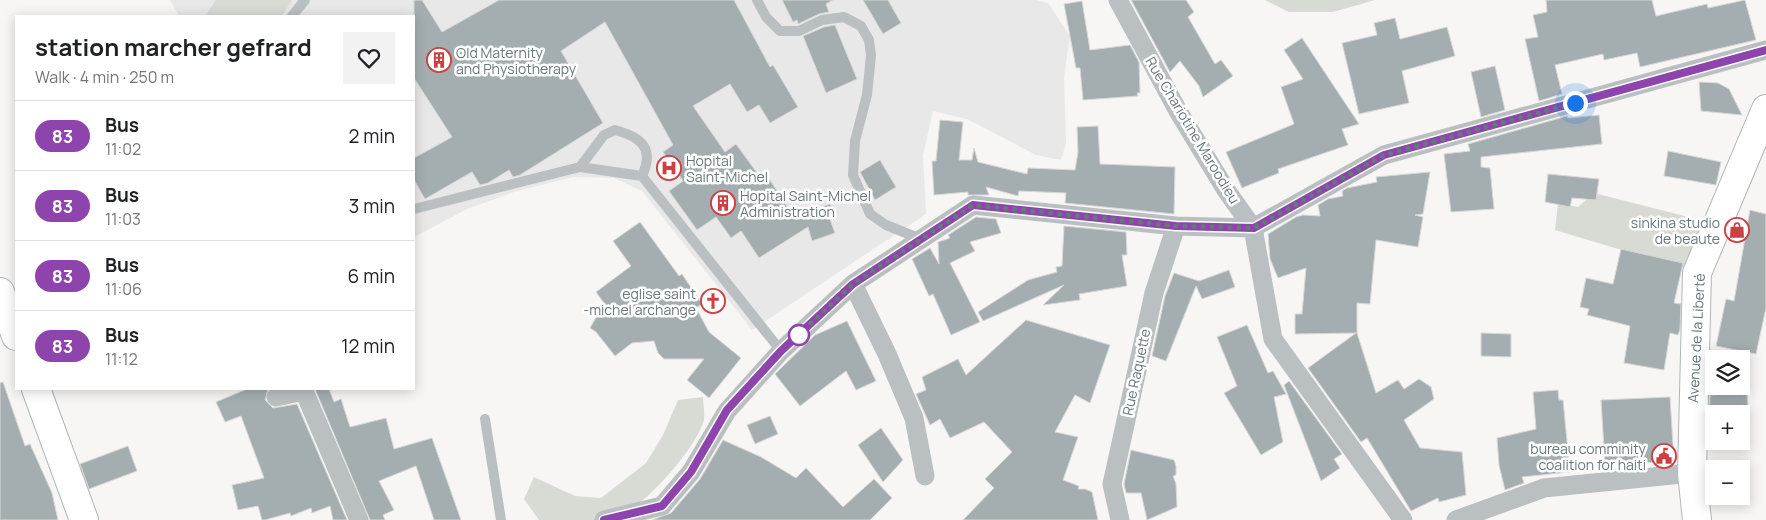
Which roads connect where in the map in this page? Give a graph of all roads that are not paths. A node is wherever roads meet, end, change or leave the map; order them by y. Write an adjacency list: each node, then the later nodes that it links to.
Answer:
1 (305, 0): 4 (lane)
2 (757, 0): 12 (lane)
3 (1118, 0): 11 (street, Rue Chariotine Maroodieu)
4 (293, 15)
5 (1766, 50): 11 (street)
6 (1766, 109): 20 (main road, Avenue de la Liberté)
7 (580, 167): 8 (lane); 8 (lane); 9 (lane)
8 (642, 176): 16 (lane)
9 (415, 209)
10 (1176, 226): 11 (street); 12 (street); 26 (street, Rue Raquette)
11 (1254, 228): 27 (street, Rue Chariotine Maroodieu)
12 (921, 239): 13 (street)
13 (853, 284): 16 (street); 21 (street)
14 (0, 292): 15 (main road)
15 (15, 333)
16 (781, 351): 25 (street)
17 (36, 390): 22 (main road)
18 (276, 397): 23 (street)
19 (485, 419): 24 (lane)
20 (1692, 473): 28 (street); 29 (main road, Avenue de la Liberté)
21 (925, 476)
22 (84, 520)
23 (359, 520)
24 (501, 520)
25 (604, 520)
26 (1120, 520)
27 (1403, 520)
28 (1456, 520)
29 (1697, 520)

